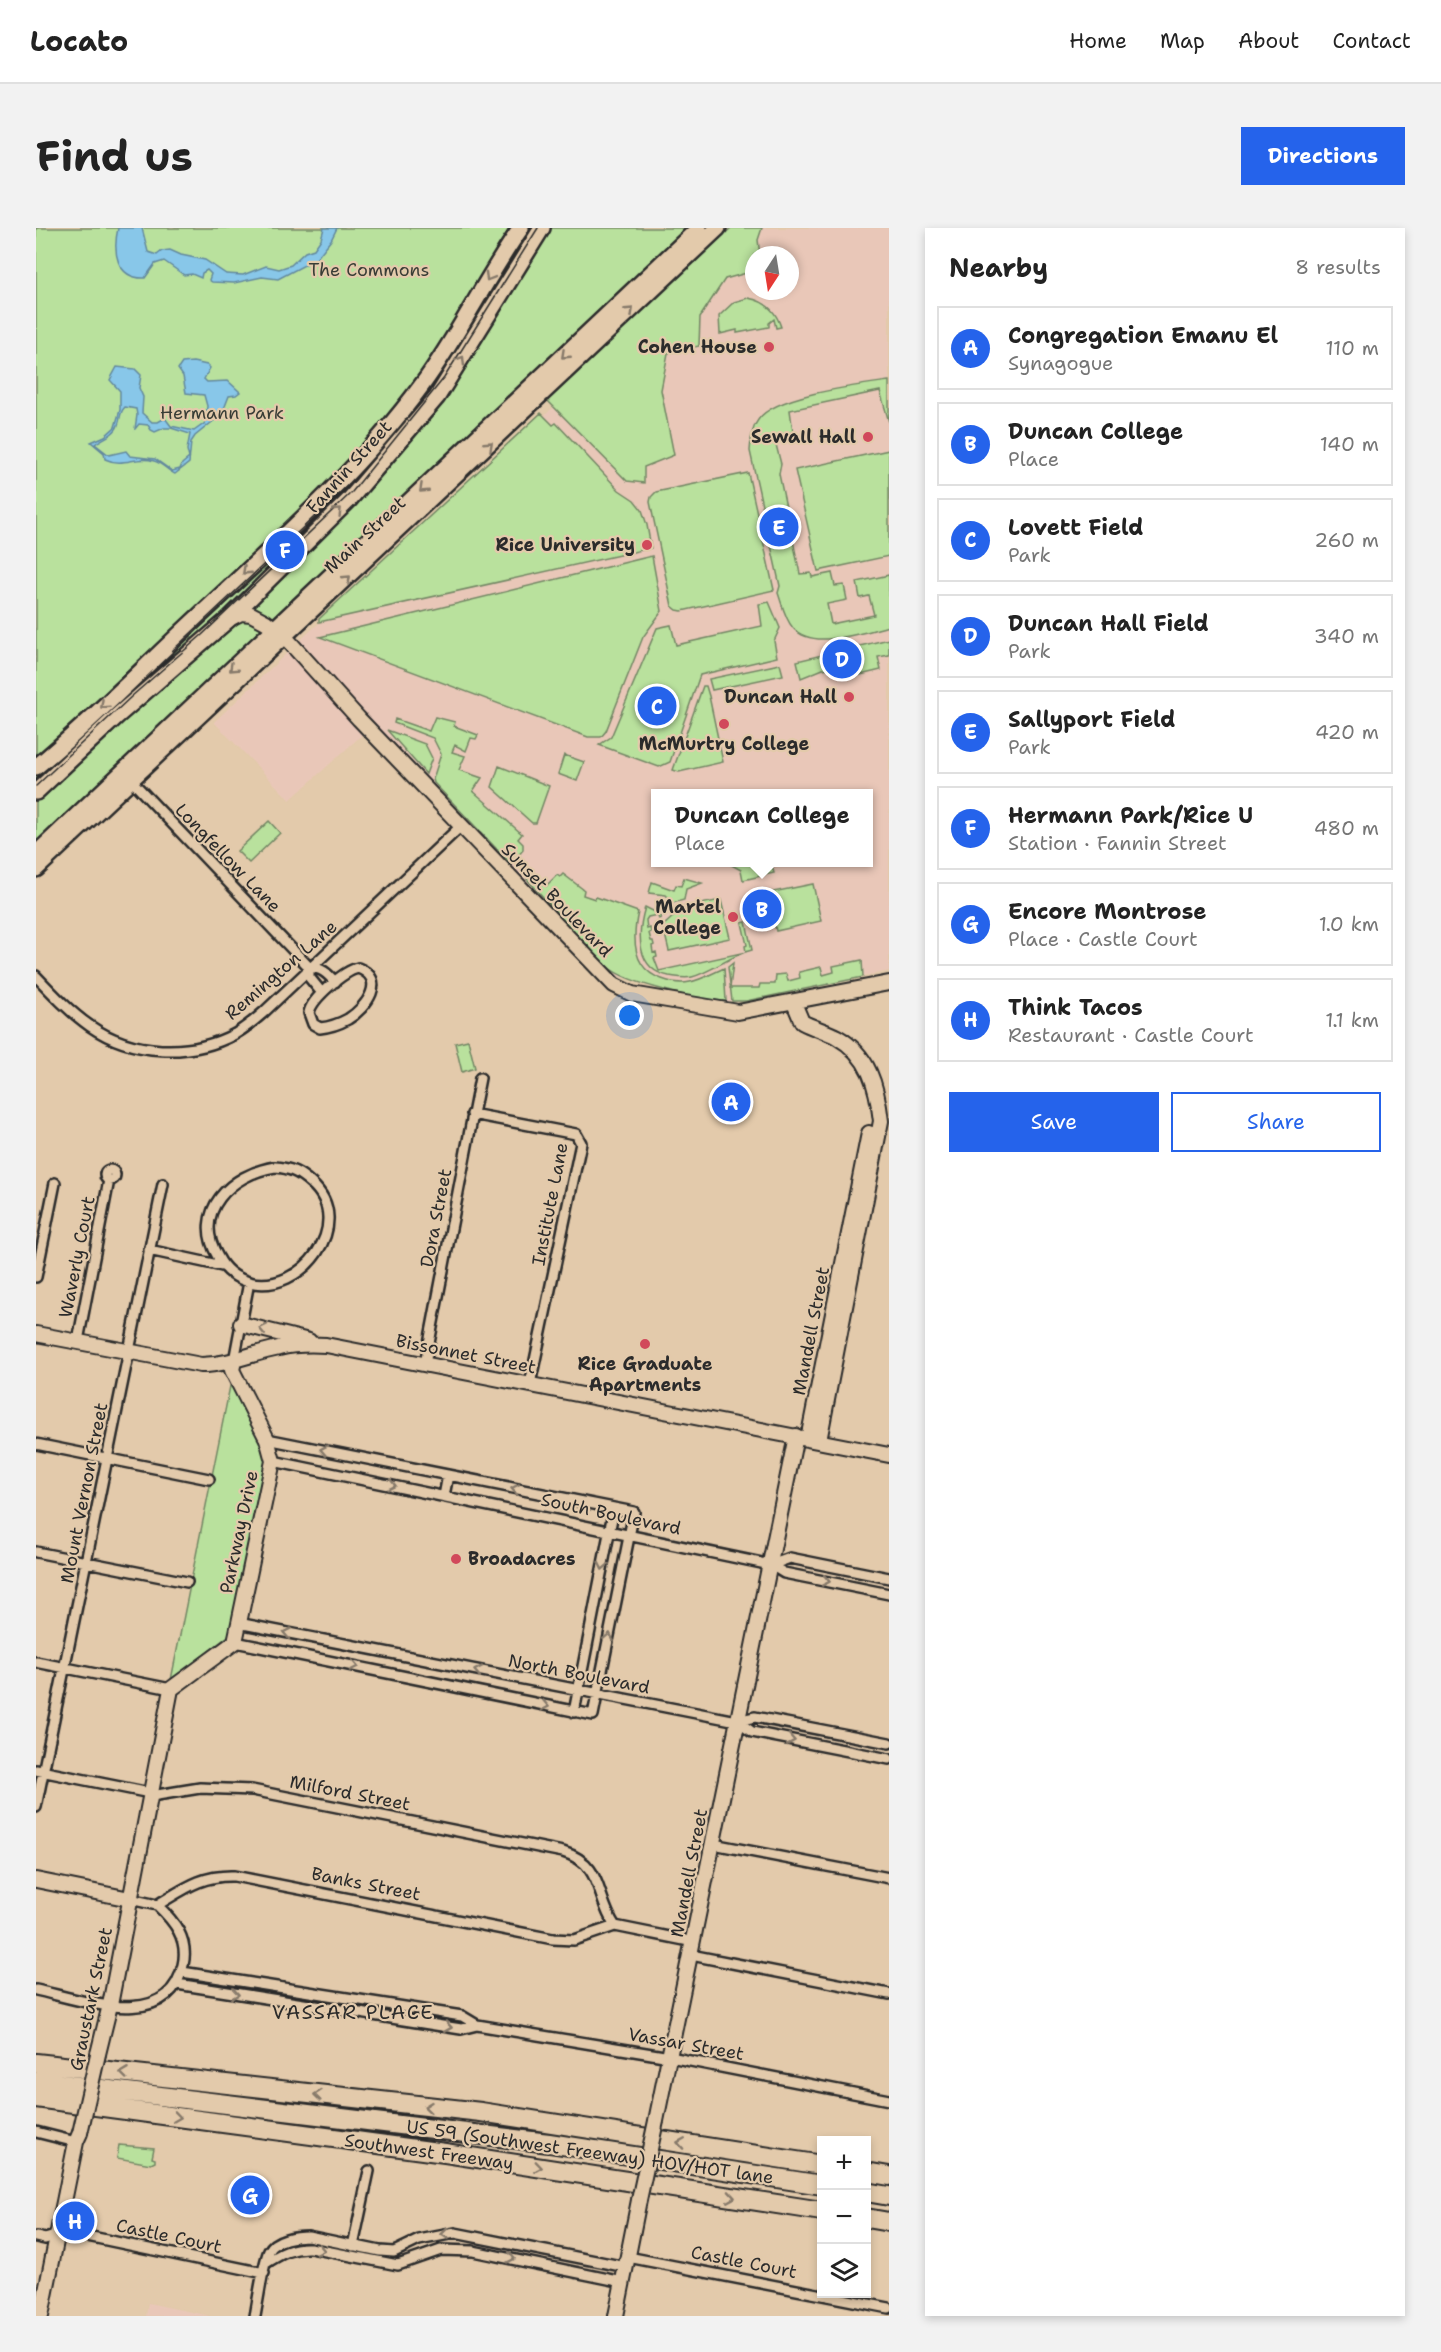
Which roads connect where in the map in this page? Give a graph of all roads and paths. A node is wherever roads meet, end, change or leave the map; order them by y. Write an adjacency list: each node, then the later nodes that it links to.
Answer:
1 (521, 228): 7 (main road, Fannin Street, one-way to 7)
2 (542, 228): 5 (main road, Fannin Street, one-way to 2)
3 (699, 228): 6 (main road, Main Street, one-way to 6)
4 (718, 228): 6 (main road, Main Street, one-way to 4)
5 (229, 619): 6 (street, Sunset Boulevard); 9 (main road, Fannin Street)
6 (281, 633): 8 (main road, Main Street); 10 (street, Sunset Boulevard)
7 (42, 763)
8 (126, 775): 11 (main road, Main Street); 12 (main road, Main Street); 13 (street, Longfellow Lane)
9 (36, 792)
10 (461, 826): 13 (street, Remington Lane); 18 (street, Sunset Boulevard)
11 (36, 854)
12 (36, 869)
13 (309, 967): 14 (street, Remington Lane); 15 (street); 17 (street)
14 (36, 976)
15 (335, 982): 17 (street); 17 (street)
16 (889, 983): 18 (street, Sunset Boulevard)
17 (322, 993)
18 (795, 1003): 20 (street)
19 (480, 1078): 21 (street, Dora Street)
20 (884, 1111): 38 (street, Mandell Street)
21 (472, 1113): 35 (street, Dora Street); 36 (street, Institute Lane)
22 (109, 1180): 31 (street, Waverly Court)
23 (55, 1183): 27 (street)
24 (163, 1184): 25 (street, Mount Vernon Street)
25 (149, 1250): 26 (street); 33 (street, Mount Vernon Street)
26 (222, 1266): 28 (street); 28 (street)
27 (36, 1277)
28 (249, 1282): 29 (street)
29 (241, 1324): 32 (street, one-way to 29); 34 (street)
30 (36, 1334): 31 (street, Bissonnet Street)
31 (78, 1341): 33 (street, Bissonnet Street)
32 (326, 1345): 34 (street, Bissonnet Street); 35 (street, Bissonnet Street)
33 (129, 1351): 34 (street, Bissonnet Street); 41 (street, Mount Vernon Street)
34 (234, 1361): 37 (street, Parkway Drive)
35 (425, 1364): 36 (street, Bissonnet Street)
36 (530, 1384): 38 (street, Bissonnet Street)
37 (267, 1439): 42 (street, Parkway Drive); 43 (street, South Boulevard, one-way to 37)
38 (808, 1439): 40 (street, Bissonnet Street); 51 (street, Mandell Street)
39 (36, 1444): 41 (street)
40 (889, 1455)
41 (107, 1458): 44 (street); 50 (street, Mount Vernon Street)
42 (273, 1461): 45 (street, South Boulevard, one-way to 45); 55 (street, Parkway Drive)
43 (448, 1475): 45 (street); 46 (street, South Boulevard, one-way to 43)
44 (209, 1479)
45 (444, 1496): 47 (street, South Boulevard)
46 (614, 1508): 47 (street); 48 (street, South Boulevard)
47 (610, 1531): 48 (street, South Boulevard); 62 (street, one-way to 62)
48 (630, 1535): 51 (street, South Boulevard); 63 (street, one-way to 48)
49 (36, 1552): 50 (street)
50 (87, 1563): 53 (street); 59 (street, Mount Vernon Street)
51 (771, 1565): 52 (street, South Boulevard); 54 (street, South Boulevard, one-way to 54); 65 (street, Mandell Street)
52 (889, 1578)
53 (187, 1582)
54 (889, 1594)
55 (238, 1623): 56 (street, Parkway Drive); 57 (street, North Boulevard, one-way to 55)
56 (235, 1642): 60 (street, North Boulevard, one-way to 60); 61 (street)
57 (414, 1658): 60 (street); 62 (street, North Boulevard, one-way to 57)
58 (36, 1662): 59 (street)
59 (64, 1668): 61 (street); 68 (street, Mount Vernon Street)
60 (411, 1678): 64 (street, North Boulevard, one-way to 64)
61 (171, 1689): 69 (street, Graustark Street)
62 (578, 1691): 63 (street, North Boulevard); 64 (street)
63 (597, 1694): 64 (street, North Boulevard); 65 (street, North Boulevard)
64 (574, 1712)
65 (737, 1721): 66 (street, North Boulevard); 67 (street, North Boulevard, one-way to 67); 71 (street, Mandell Street)
66 (889, 1743)
67 (889, 1759)
68 (40, 1771): 69 (street, Milford Street); 70 (street, Mount Vernon Street)
69 (151, 1796): 74 (street, Graustark Street); 76 (street, Milford Street)
70 (36, 1807)
71 (713, 1844): 72 (street); 77 (street, Mandell Street)
72 (889, 1878)
73 (36, 1880): 74 (street)
74 (130, 1899): 75 (street); 82 (street, Graustark Street)
75 (157, 1905): 76 (street, Banks Street); 78 (street)
76 (615, 1926): 77 (street)
77 (693, 1948): 81 (street); 84 (street, Mandell Street)
78 (182, 1972): 79 (street); 83 (street, Vassar Street)
79 (177, 1984): 82 (street); 83 (street, Vassar Street, one-way to 83)
80 (36, 1990): 82 (street)
81 (889, 1994)
82 (110, 2005): 90 (street, Graustark Street, bridge)
83 (477, 2025): 84 (street, Vassar Street)
84 (670, 2057): 88 (street, Vassar Street); 105 (street, Mandell Street, bridge)
85 (36, 2063): 91 (highway, one-way to 85)
86 (36, 2081): 95 (highway, US 59 (Southwest Freeway) HOV/HOT lane)
87 (36, 2098): 98 (highway, Southwest Freeway, one-way to 98)
88 (889, 2100)
89 (36, 2132): 90 (street)
90 (78, 2137): 101 (street, Graustark Street)
91 (817, 2164)
92 (369, 2171): 103 (street)
93 (871, 2173): 94 (highway)
94 (889, 2176)
95 (817, 2184)
96 (871, 2194): 97 (highway)
97 (889, 2196)
98 (817, 2210)
99 (871, 2219): 100 (highway)
100 (889, 2222)
101 (57, 2236): 102 (street, Castle Court); 107 (street, Castle Court); 110 (street, Graustark Street)
102 (36, 2237)
103 (353, 2246): 104 (street); 107 (street)
104 (394, 2252): 105 (street, Castle Court, one-way to 104); 106 (street)
105 (627, 2262): 108 (street, Mandell Street); 109 (street, Castle Court)
106 (392, 2264): 107 (street, one-way to 106); 108 (street, one-way to 108)
107 (265, 2268): 111 (street)
108 (623, 2282): 112 (street, Mandell Street)
109 (889, 2308)
110 (41, 2316)
111 (255, 2316)
112 (616, 2316)

